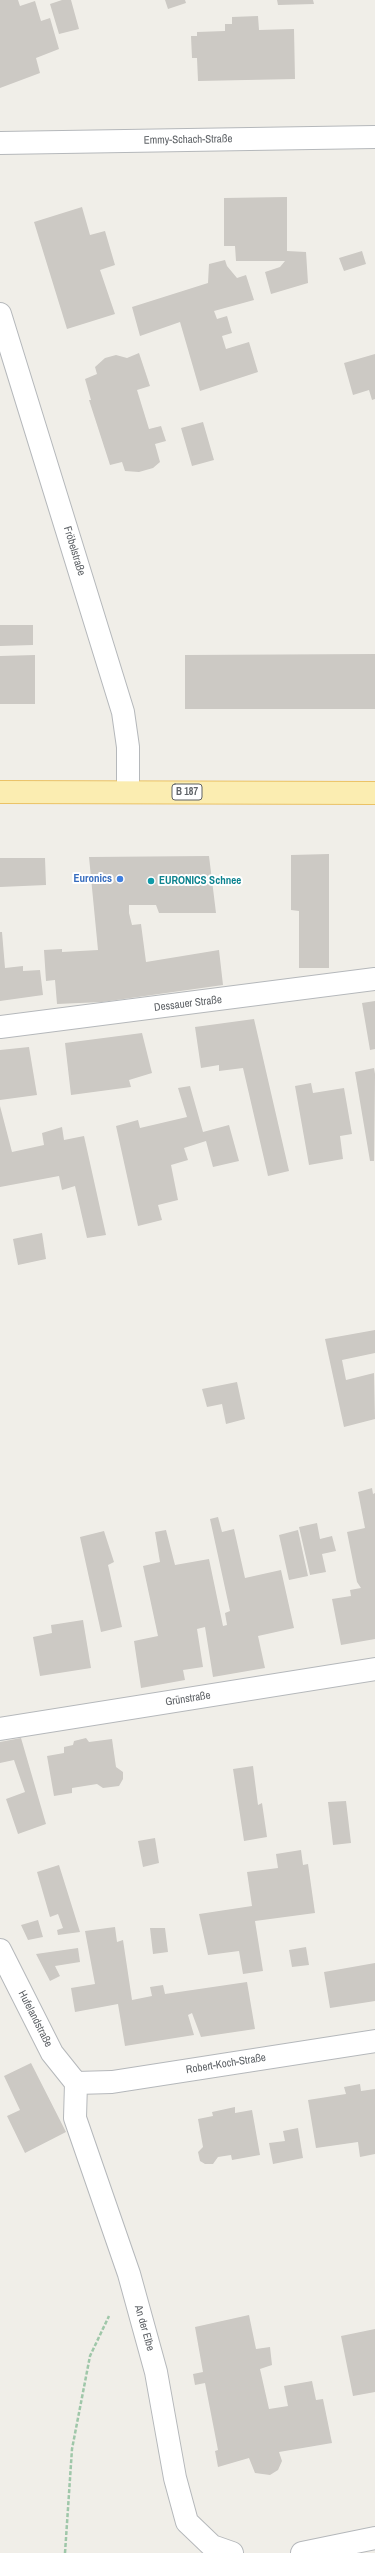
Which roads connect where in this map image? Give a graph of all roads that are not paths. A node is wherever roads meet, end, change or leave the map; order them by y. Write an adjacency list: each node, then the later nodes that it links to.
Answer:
1 (375, 137): 2 (street, Emmy-Schach-Straße)
2 (0, 143)
3 (0, 314): 4 (street, Fröbelstraße)
4 (5, 346): 6 (street, Fröbelstraße)
5 (0, 792): 6 (main road, B 187)
6 (128, 792): 7 (main road, B 187)
7 (375, 793)
8 (375, 979): 9 (street, Dessauer Straße)
9 (0, 1027)
10 (375, 1669): 11 (street, Grünstraße)
11 (0, 1729)
12 (0, 1950): 14 (street, Hufelandstraße)
13 (375, 2040): 14 (street, Robert-Koch-Straße)
14 (76, 2083): 16 (street, An der Elbe)
15 (375, 2538): 17 (street)
16 (232, 2553)
17 (302, 2553)

